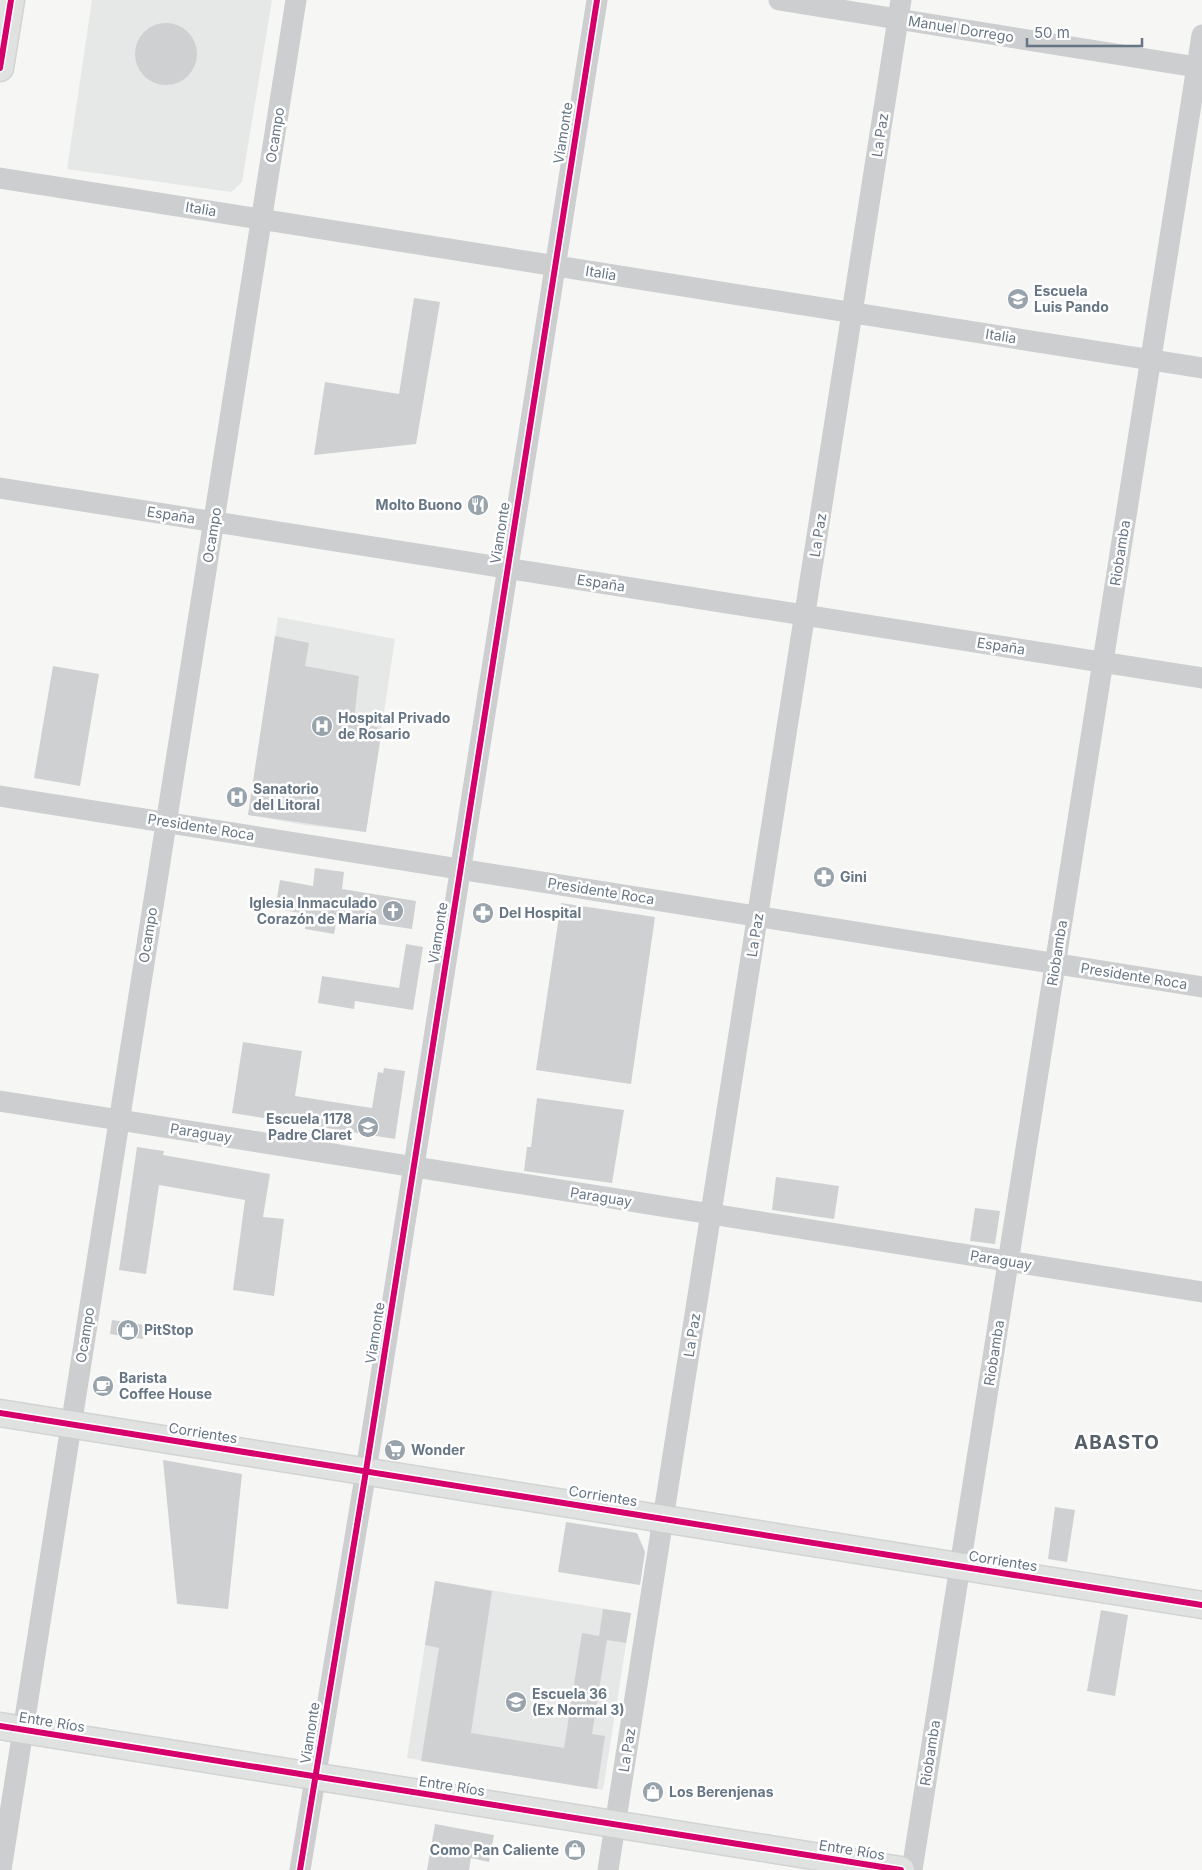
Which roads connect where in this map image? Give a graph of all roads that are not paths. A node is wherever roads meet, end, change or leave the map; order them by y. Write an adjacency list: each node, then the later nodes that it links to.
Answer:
1 (11, 0): 8 (main road)
2 (296, 0): 10 (street, Ocampo)
3 (597, 0): 11 (street, Viamonte)
4 (779, 0): 5 (street, Manuel Dorrego)
5 (900, 10): 7 (street, Manuel Dorrego); 12 (street, La Paz)
6 (1202, 35): 7 (street, Riobamba)
7 (1200, 67): 13 (street, Riobamba)
8 (0, 68)
9 (0, 178): 10 (street, Italia)
10 (262, 219): 11 (street, Italia); 16 (street, Ocampo)
11 (555, 266): 12 (street, Italia); 17 (street, Viamonte)
12 (852, 312): 13 (street, Italia); 18 (street, La Paz)
13 (1150, 360): 14 (street, Italia); 19 (street, Riobamba)
14 (1202, 368)
15 (0, 488): 16 (street, España)
16 (214, 522): 17 (street, España); 22 (street, Ocampo)
17 (508, 568): 18 (street, España); 23 (street, Viamonte)
18 (805, 615): 19 (street, España); 24 (street, La Paz)
19 (1103, 662): 20 (street, España); 25 (street, Riobamba)
20 (1202, 678)
21 (0, 796): 22 (street, Presidente Roca)
22 (166, 822): 23 (street, Presidente Roca); 28 (street, Ocampo)
23 (460, 869): 24 (street, Presidente Roca); 29 (street, Viamonte)
24 (758, 916): 25 (street, Presidente Roca); 30 (street, La Paz)
25 (1055, 963): 26 (street, Presidente Roca); 31 (street, Riobamba)
26 (1202, 987)
27 (0, 1101): 28 (street, Paraguay)
28 (119, 1120): 29 (street, Paraguay); 34 (street, Ocampo)
29 (414, 1167): 30 (street, Paraguay); 35 (street, Viamonte)
30 (711, 1214): 31 (street, Paraguay); 36 (street, La Paz)
31 (1008, 1261): 32 (street, Paraguay); 37 (street, Riobamba)
32 (1202, 1292)
33 (0, 1414): 34 (main road, Corrientes)
34 (71, 1425): 35 (main road, Corrientes); 39 (street, Ocampo)
35 (366, 1471): 36 (main road, Corrientes); 40 (street, Viamonte)
36 (664, 1519): 37 (main road, Corrientes); 41 (street, La Paz)
37 (960, 1566): 38 (main road, Corrientes); 46 (street, Riobamba)
38 (1202, 1605)
39 (12, 1728): 40 (main road, Entre Ríos); 42 (street, Ocampo)
40 (316, 1777): 41 (main road, Entre Ríos); 43 (street, Viamonte)
41 (616, 1824): 44 (street, La Paz); 45 (main road, Entre Ríos)
42 (1, 1870)
43 (300, 1870)
44 (608, 1870)
45 (901, 1870)
46 (912, 1870)

